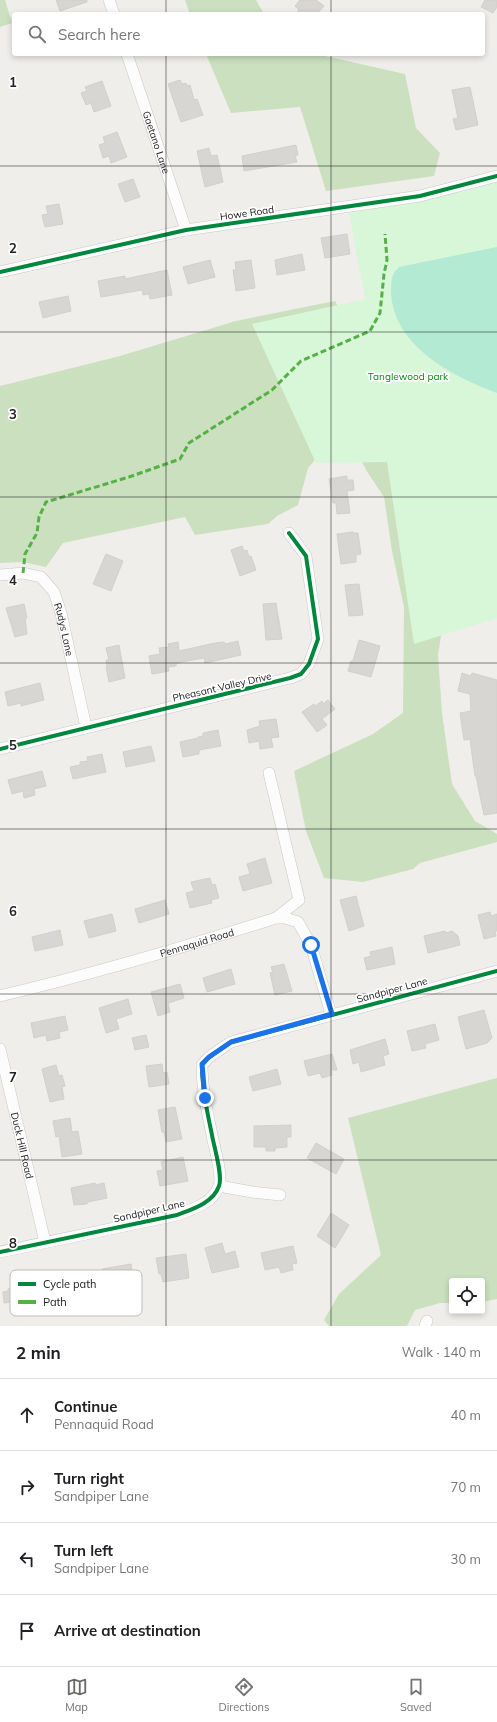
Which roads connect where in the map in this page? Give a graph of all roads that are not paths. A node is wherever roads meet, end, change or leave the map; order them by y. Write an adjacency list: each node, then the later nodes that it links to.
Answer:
1 (109, 0): 2 (street)
2 (113, 12)
3 (128, 56): 5 (street, Gaetano Lane)
4 (497, 176): 5 (street, Howe Road)
5 (186, 230): 6 (street, Howe Road)
6 (0, 272)
7 (289, 533): 9 (street, Pheasant Valley Drive)
8 (0, 576): 9 (street, Rudys Lane)
9 (86, 727): 10 (street, Pheasant Valley Drive)
10 (0, 749)
11 (269, 773): 12 (street)
12 (276, 918): 14 (street, Pennaquid Road); 15 (street, Pennaquid Road)
13 (497, 971): 15 (street, Sandpiper Lane)
14 (0, 996)
15 (332, 1014): 17 (street, Sandpiper Lane)
16 (0, 1049): 19 (street, Duck Hill Road)
17 (220, 1186): 18 (street); 19 (street, Sandpiper Lane)
18 (280, 1195)
19 (45, 1242): 20 (street, Sandpiper Lane)
20 (0, 1252)

